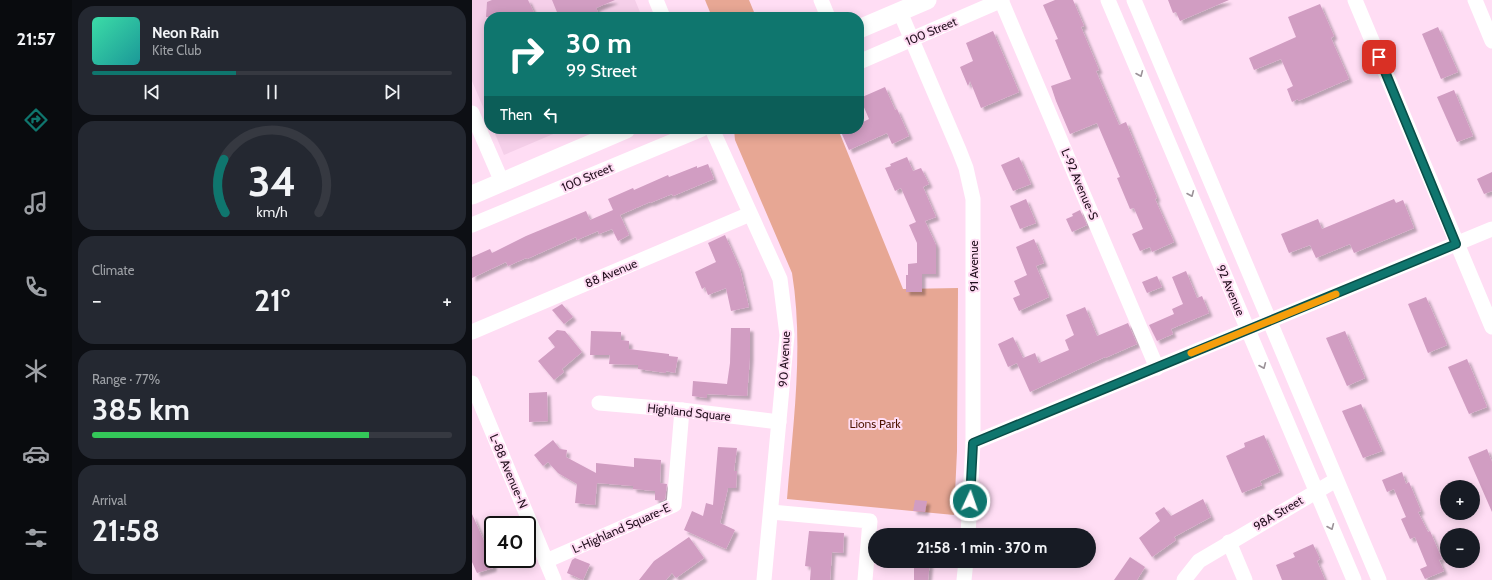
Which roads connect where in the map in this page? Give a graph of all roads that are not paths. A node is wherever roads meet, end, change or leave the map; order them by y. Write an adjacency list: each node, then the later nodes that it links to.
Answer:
1 (656, 0): 9 (street)
2 (821, 0): 10 (street)
3 (928, 0): 11 (main road)
4 (1002, 0): 13 (street, 100 Street); 32 (street, L-92 Avenue-S)
5 (1108, 0): 16 (street, 92 Avenue)
6 (1134, 0): 14 (street, 92 Avenue)
7 (1355, 0): 27 (street)
8 (1475, 0): 15 (street)
9 (661, 12)
10 (826, 12)
11 (900, 12): 12 (main road); 13 (street, 91 Avenue)
12 (864, 27)
13 (912, 39): 17 (street, 100 Street); 37 (street, 91 Avenue)
14 (1150, 39): 16 (street); 28 (street, 92 Avenue)
15 (1492, 41)
16 (1129, 47): 30 (street, 92 Avenue, one-way to 30)
17 (864, 60)
18 (472, 113): 22 (street)
19 (614, 134): 22 (main road)
20 (690, 134): 25 (street, 100 Street)
21 (714, 134): 24 (street, 90 Avenue)
22 (502, 182): 23 (main road)
23 (472, 195)
24 (750, 214): 31 (street, 88 Avenue); 36 (street, 90 Avenue)
25 (472, 225)
26 (1492, 229): 27 (street)
27 (1456, 244): 28 (street); 29 (street)
28 (1270, 321): 30 (street); 38 (street, 92 Avenue)
29 (1492, 326)
30 (1248, 330): 32 (street); 39 (street, 92 Avenue, one-way to 39)
31 (472, 332)
32 (1157, 368): 37 (street)
33 (472, 383): 43 (street, L-88 Avenue-N)
34 (599, 403): 35 (street, Highland Square)
35 (682, 410): 36 (street, Highland Square); 43 (street, L-Highland Square-E)
36 (779, 422): 40 (street, 90 Avenue)
37 (973, 443): 41 (street, 91 Avenue)
38 (1336, 480): 39 (street, 98A Street); 52 (street, 92 Avenue)
39 (1316, 491): 42 (street, 98A Street); 51 (street, 92 Avenue, one-way to 51)
40 (770, 512): 46 (street, 90 Avenue); 47 (street)
41 (968, 528)
42 (1225, 545): 49 (street, 98A Street); 50 (street)
43 (546, 561): 45 (street, L-88 Avenue-N)
44 (965, 568): 48 (street)
45 (554, 580)
46 (763, 580)
47 (865, 580)
48 (964, 580)
49 (1184, 580)
50 (1245, 580)
51 (1354, 580)
52 (1379, 580)

